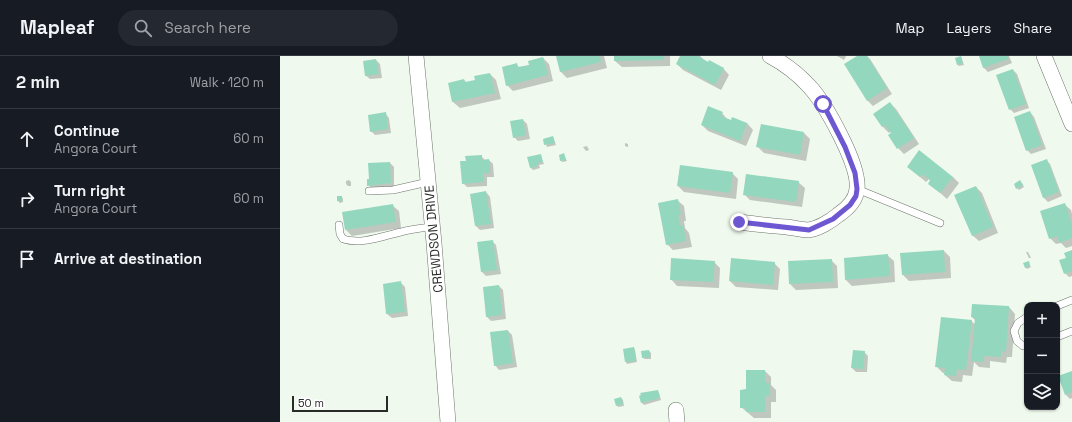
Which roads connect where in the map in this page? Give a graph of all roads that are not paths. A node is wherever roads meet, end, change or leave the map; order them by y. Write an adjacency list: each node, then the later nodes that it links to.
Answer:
1 (416, 56): 5 (street, CREWDSON DRIVE)
2 (770, 56): 6 (street)
3 (1044, 56): 4 (street)
4 (1072, 124)
5 (428, 182): 7 (lane); 11 (street, CREWDSON DRIVE)
6 (857, 189): 8 (street); 9 (lane)
7 (369, 191)
8 (739, 222)
9 (940, 223)
10 (339, 225): 11 (lane)
11 (432, 227): 18 (street, CREWDSON DRIVE)
12 (1072, 300): 13 (lane)
13 (1060, 305)
14 (1024, 319): 17 (lane)
15 (1072, 331): 16 (lane)
16 (1060, 336)
17 (1024, 346)
18 (448, 422)

